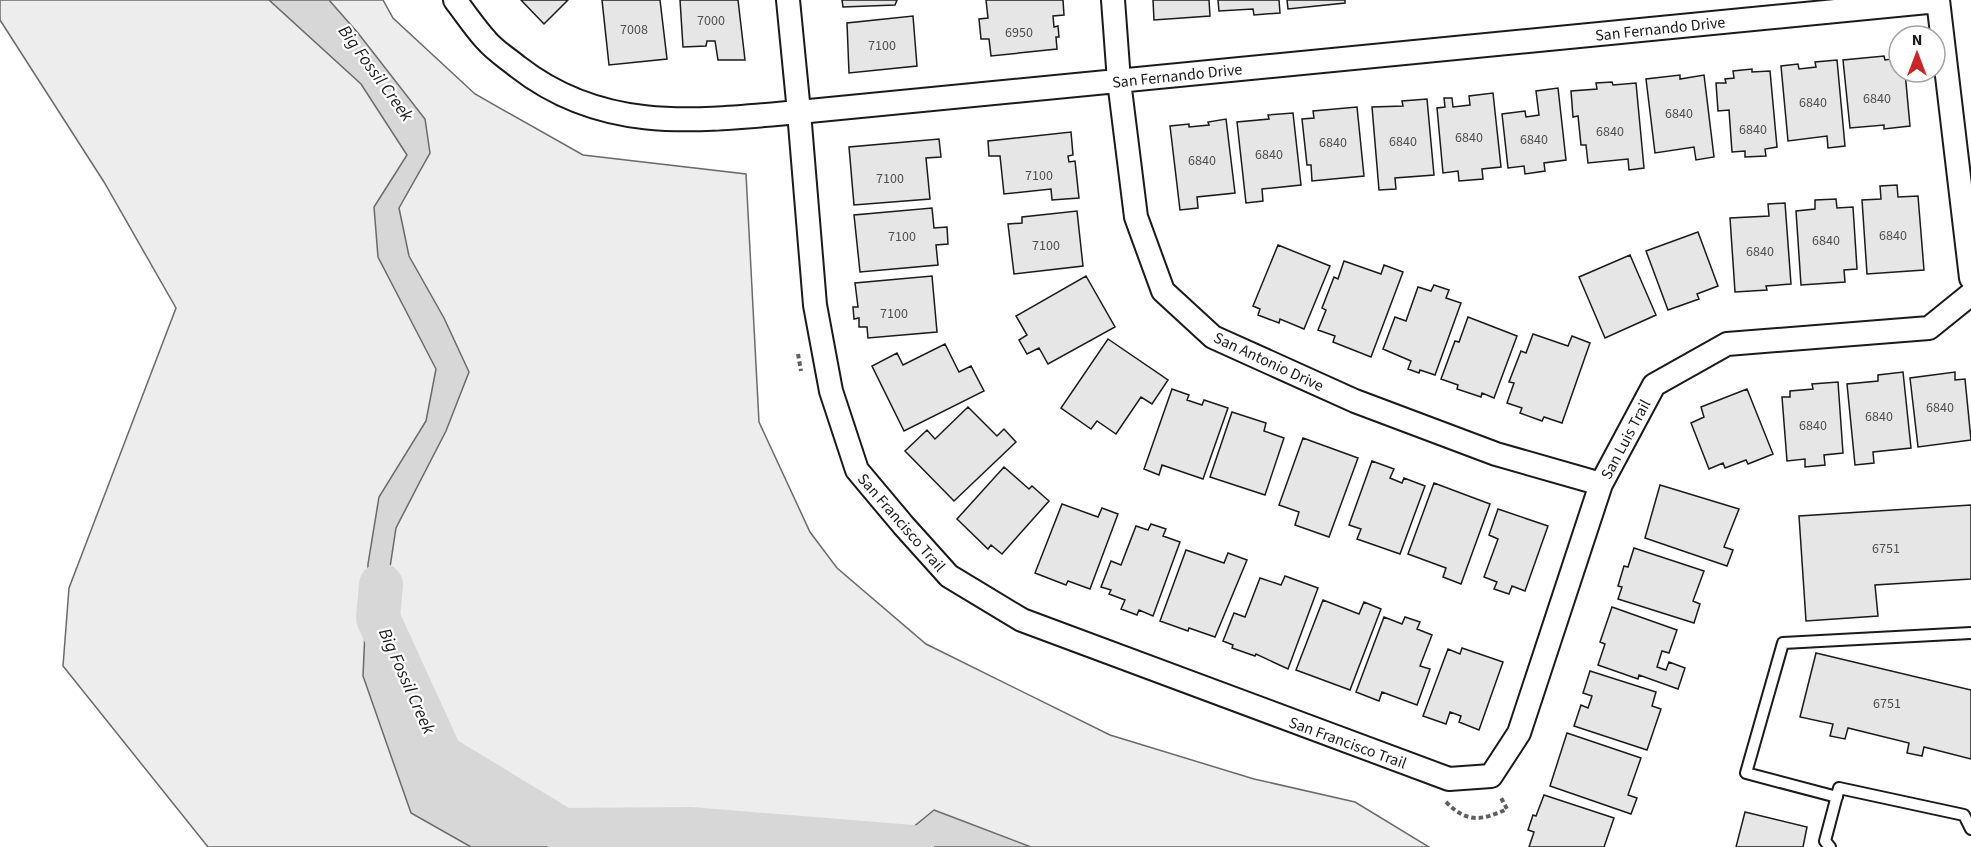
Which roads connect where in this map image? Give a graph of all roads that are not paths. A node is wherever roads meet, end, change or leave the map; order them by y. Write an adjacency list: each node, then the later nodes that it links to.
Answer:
1 (456, 0): 6 (street, San Fernando Drive)
2 (788, 0): 6 (street, San Francisco Trail)
3 (1113, 0): 5 (street, San Antonio Drive)
4 (1938, 1): 5 (street, San Fernando Drive); 7 (street)
5 (1119, 81): 6 (street, San Fernando Drive); 9 (street, San Antonio Drive)
6 (800, 112): 11 (street, San Francisco Trail)
7 (1971, 278)
8 (1971, 294): 9 (street, San Luis Trail)
9 (1601, 484): 11 (street, San Luis Trail)
10 (1971, 633): 12 (lane)
11 (1491, 776)
12 (1837, 797): 13 (lane); 14 (lane)
13 (1971, 829)
14 (1830, 847)

